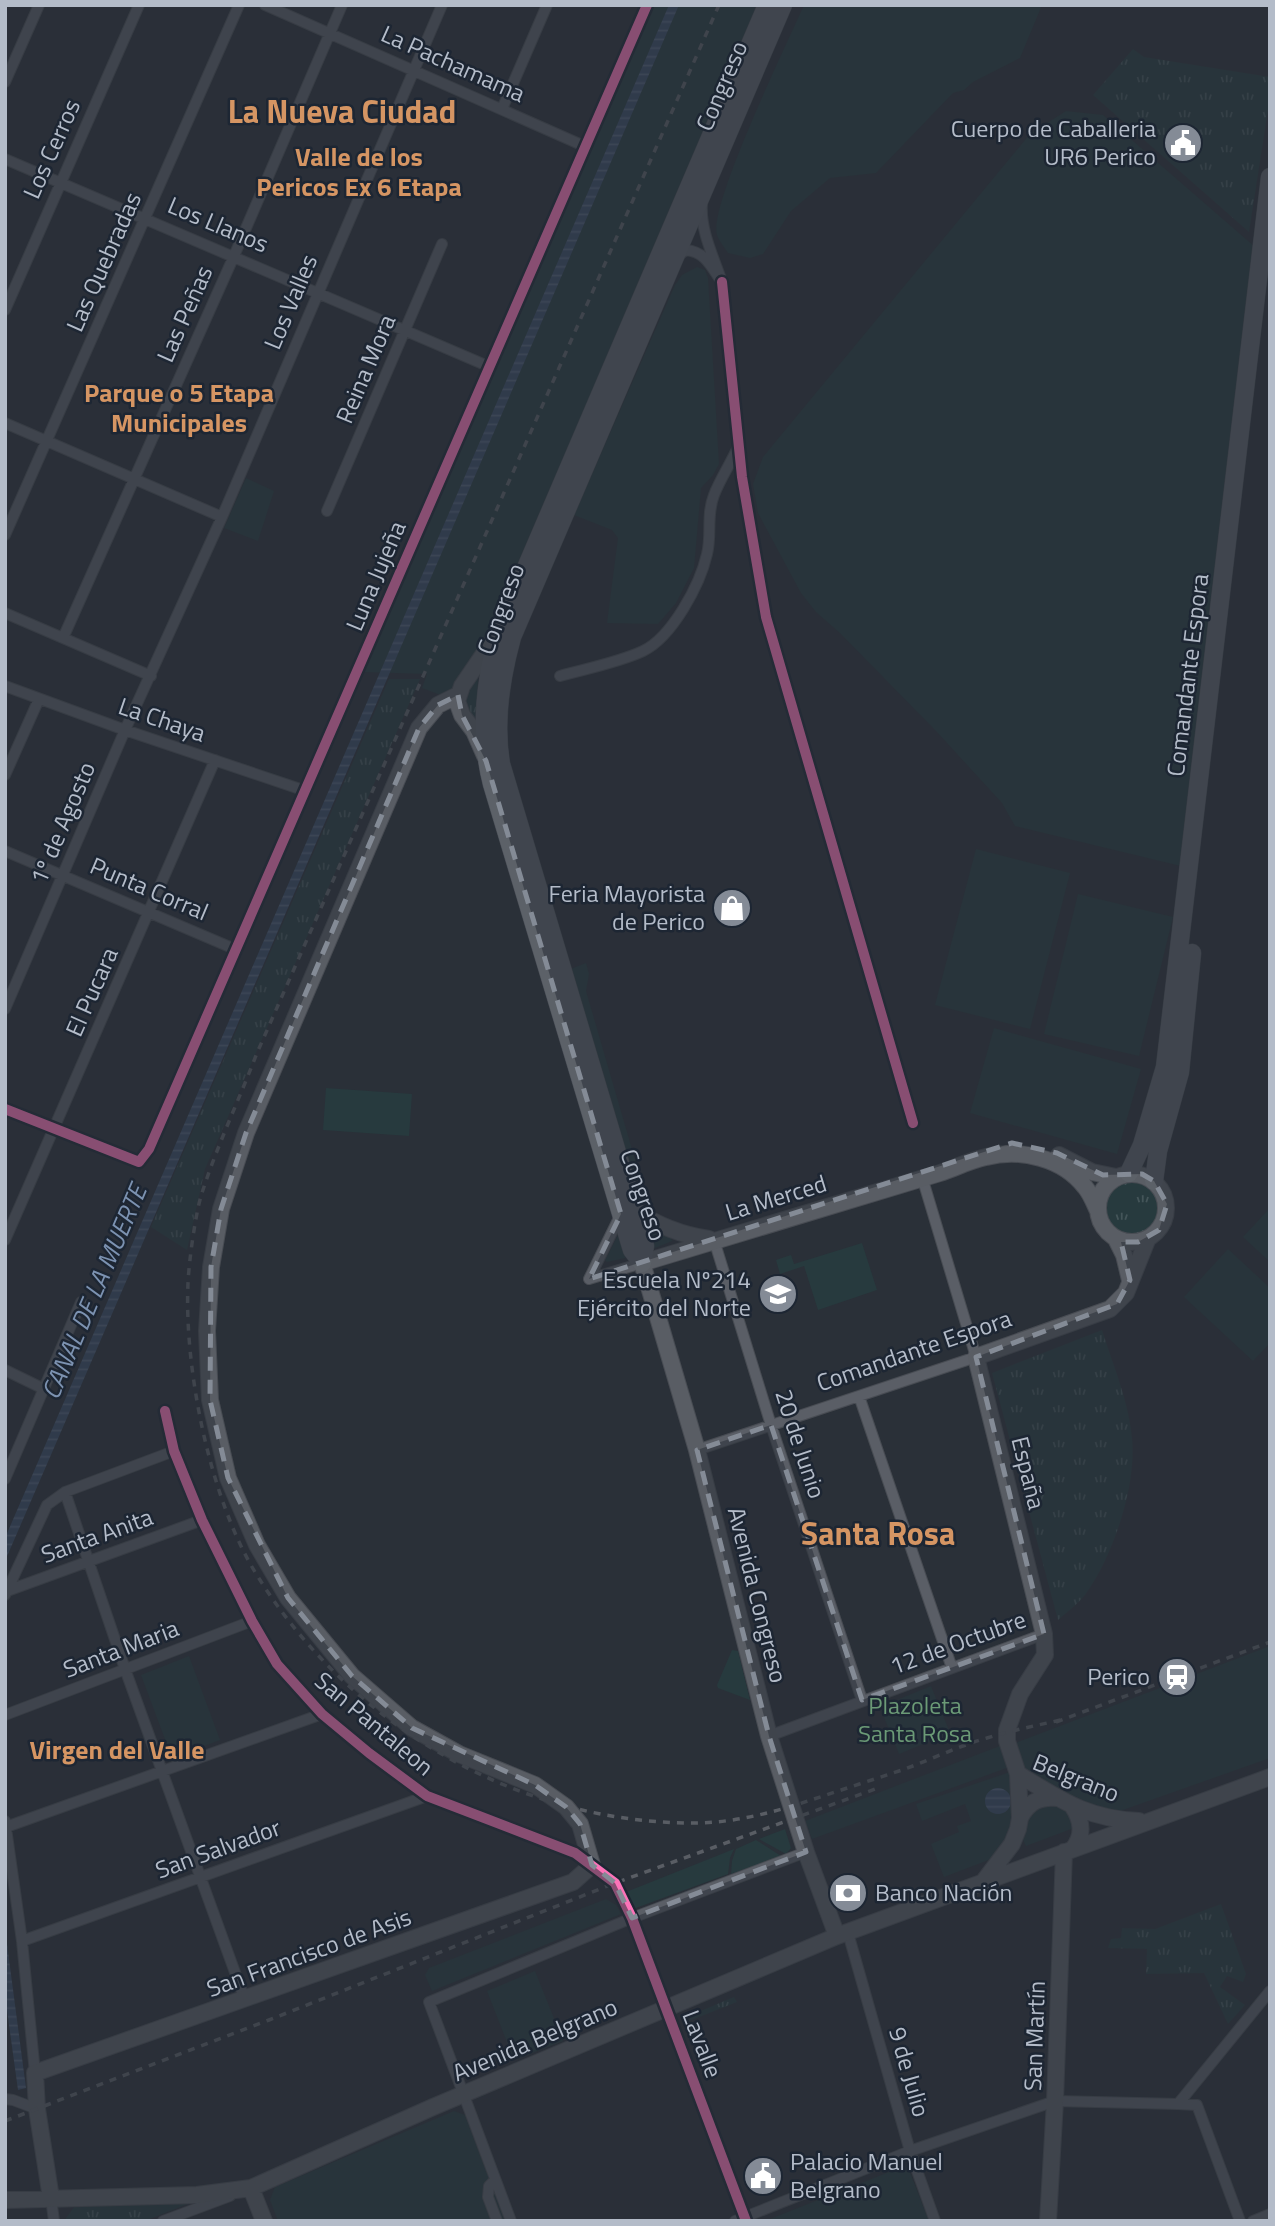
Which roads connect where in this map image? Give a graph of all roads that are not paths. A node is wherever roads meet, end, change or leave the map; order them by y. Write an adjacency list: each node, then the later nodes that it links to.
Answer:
1 (39, 5): 13 (street)
2 (139, 5): 18 (street, Los Cerros)
3 (239, 5): 20 (street, Las Quebradas)
4 (265, 5): 11 (street, La Pachamama)
5 (342, 5): 11 (street, Las Peñas)
6 (442, 5): 12 (street, Los Valles)
7 (547, 5): 14 (street)
8 (647, 5): 15 (street, Luna Jujeña)
9 (767, 5): 38 (main road, Congreso)
10 (783, 5): 19 (main road, Congreso)
11 (330, 33): 12 (street, La Pachamama); 22 (street, Las Peñas)
12 (415, 69): 14 (street, La Pachamama); 26 (street, Los Valles)
13 (5, 82)
14 (502, 109): 15 (street, La Pachamama)
15 (584, 146): 29 (street, Luna Jujeña)
16 (5, 159): 18 (street, Los Llanos)
17 (1270, 177): 58 (main road, Comandante Espora)
18 (60, 183): 20 (street, Los Llanos); 27 (street, Los Cerros)
19 (704, 189): 23 (main road, Congreso); 25 (street)
20 (147, 218): 22 (street, Los Llanos); 31 (street, Las Quebradas)
21 (442, 244): 28 (street, Reina Mora)
22 (234, 256): 26 (street, Los Llanos); 33 (street, Las Peñas)
23 (674, 259): 25 (street); 62 (main road, Congreso)
24 (1270, 281): 60 (main road, Comandante Espora)
25 (722, 282): 32 (street)
26 (318, 292): 28 (street, Los Llanos); 35 (street, Los Valles)
27 (5, 310)
28 (406, 330): 29 (street, Los Llanos); 34 (street, Reina Mora)
29 (490, 367): 49 (street, Luna Jujeña)
30 (5, 423): 31 (street)
31 (48, 441): 33 (street); 36 (street, Las Quebradas)
32 (738, 447): 41 (street); 56 (street)
33 (133, 478): 35 (street); 39 (street, Las Peñas)
34 (327, 511)
35 (222, 517): 40 (street, Los Valles)
36 (5, 535)
37 (5, 613): 39 (street)
38 (499, 631): 43 (street); 47 (main road, Congreso)
39 (63, 638): 40 (street)
40 (151, 676): 45 (street, Los Valles)
41 (560, 676)
42 (5, 686): 44 (street, La Chaya)
43 (458, 695): 47 (street); 103 (street)
44 (38, 699): 45 (street, La Chaya); 48 (street)
45 (125, 730): 46 (street, La Chaya); 51 (street, 1º de Agosto)
46 (215, 760): 49 (street, La Chaya); 52 (street, El Pucara)
47 (486, 761): 62 (main road, Congreso)
48 (5, 775)
49 (306, 791): 53 (street, Luna Jujeña)
50 (5, 851): 51 (street, Punta Corral)
51 (63, 875): 52 (street, Punta Corral); 54 (street, 1º de Agosto)
52 (150, 913): 53 (street, Punta Corral); 57 (street, El Pucara)
53 (237, 950): 57 (street, Luna Jujeña)
54 (5, 1009)
55 (5, 1109): 57 (street)
56 (913, 1123)
57 (54, 1129): 65 (street, El Pucara)
58 (1122, 1175): 59 (street); 60 (street); 61 (street)
59 (922, 1177): 61 (street); 66 (street, La Merced); 70 (street, España)
60 (1154, 1181): 64 (street)
61 (1098, 1211): 63 (street)
62 (628, 1212): 66 (street); 67 (main road, Congreso); 67 (street)
63 (1116, 1238): 64 (street); 68 (street)
64 (1148, 1238): 68 (street, Comandante Espora)
65 (5, 1240)
66 (714, 1240): 67 (street, La Merced); 75 (street, 20 de Junio)
67 (642, 1263): 76 (street, Avenida Congreso)
68 (1130, 1280): 70 (street, Comandante Espora)
69 (81, 1302): 72 (street)
70 (976, 1357): 73 (street, Comandante Espora); 84 (street, España)
71 (5, 1370): 72 (street)
72 (44, 1389): 78 (street)
73 (859, 1396): 75 (street, Comandante Espora); 85 (street)
74 (165, 1411): 77 (street, San Pantaleon)
75 (771, 1425): 76 (street, Comandante Espora); 87 (street, 20 de Junio)
76 (697, 1450): 90 (street, Avenida Congreso)
77 (174, 1451): 79 (street); 80 (street, San Pantaleon)
78 (5, 1479)
79 (65, 1492): 81 (street); 82 (street)
80 (202, 1520): 81 (street, Santa Anita); 83 (street, San Pantaleon)
81 (89, 1561): 82 (street, Santa Anita); 86 (street)
82 (6, 1593)
83 (252, 1621): 86 (street, Santa Maria); 88 (street, San Pantaleon)
84 (1044, 1634): 85 (street, 12 de Octubre); 92 (street, España)
85 (953, 1668): 87 (street, 12 de Octubre)
86 (125, 1670): 89 (street, Santa Maria); 91 (street)
87 (862, 1700): 90 (street, 12 de Octubre)
88 (322, 1714): 91 (street); 94 (street, San Pantaleon)
89 (5, 1715)
90 (769, 1736): 101 (street, Avenida Congreso)
91 (162, 1771): 98 (street); 104 (street)
92 (1018, 1774): 95 (street, Belgrano); 99 (street, Belgrano)
93 (1269, 1779): 97 (street, Belgrano)
94 (427, 1796): 103 (street, San Pantaleon); 104 (street, San Salvador)
95 (1058, 1798): 96 (street, Belgrano); 99 (street)
96 (1073, 1807): 97 (street, Belgrano); 100 (street)
97 (1148, 1821): 100 (street, Belgrano)
98 (6, 1824): 109 (street)
99 (1019, 1824): 102 (street); 105 (street)
100 (1069, 1851): 102 (street, Belgrano); 117 (street, San Martín)
101 (806, 1852): 107 (street); 108 (street, Avenida Congreso)
102 (1044, 1860): 105 (street, Belgrano)
103 (592, 1865): 106 (street, San Pantaleon); 111 (street, San Francisco de Asis)
104 (201, 1877): 109 (street, San Salvador); 111 (street)
105 (982, 1883): 108 (street, Belgrano)
106 (615, 1884): 107 (street, Lavalle)
107 (632, 1918): 112 (street, Lavalle); 115 (street)
108 (842, 1934): 112 (street, Avenida Belgrano); 121 (street, 9 de Julio)
109 (22, 1941): 113 (street)
110 (1270, 1991): 114 (street)
111 (245, 2000): 113 (street, San Francisco de Asis)
112 (667, 2010): 115 (street, Avenida Belgrano); 127 (street, Lavalle)
113 (35, 2073): 120 (street)
114 (1190, 2091): 118 (street); 119 (street)
115 (462, 2095): 122 (street); 123 (street, Avenida Belgrano)
116 (5, 2099): 120 (street)
117 (1055, 2101): 118 (street); 121 (street); 134 (street, San Martín)
118 (1178, 2104): 119 (street)
119 (1197, 2105): 135 (street)
120 (37, 2109): 124 (street)
121 (910, 2151): 127 (street); 133 (street, 9 de Julio)
122 (495, 2180): 131 (street); 132 (street)
123 (251, 2188): 124 (street, Avenida Belgrano); 129 (street); 130 (street)
124 (51, 2199): 125 (street, Avenida Belgrano); 128 (street)
125 (5, 2200)
126 (1270, 2214): 136 (street)
127 (742, 2220)
128 (54, 2221)
129 (163, 2221)
130 (264, 2221)
131 (497, 2221)
132 (510, 2221)
133 (935, 2221)
134 (1048, 2221)
135 (1240, 2221)
136 (1253, 2221)

